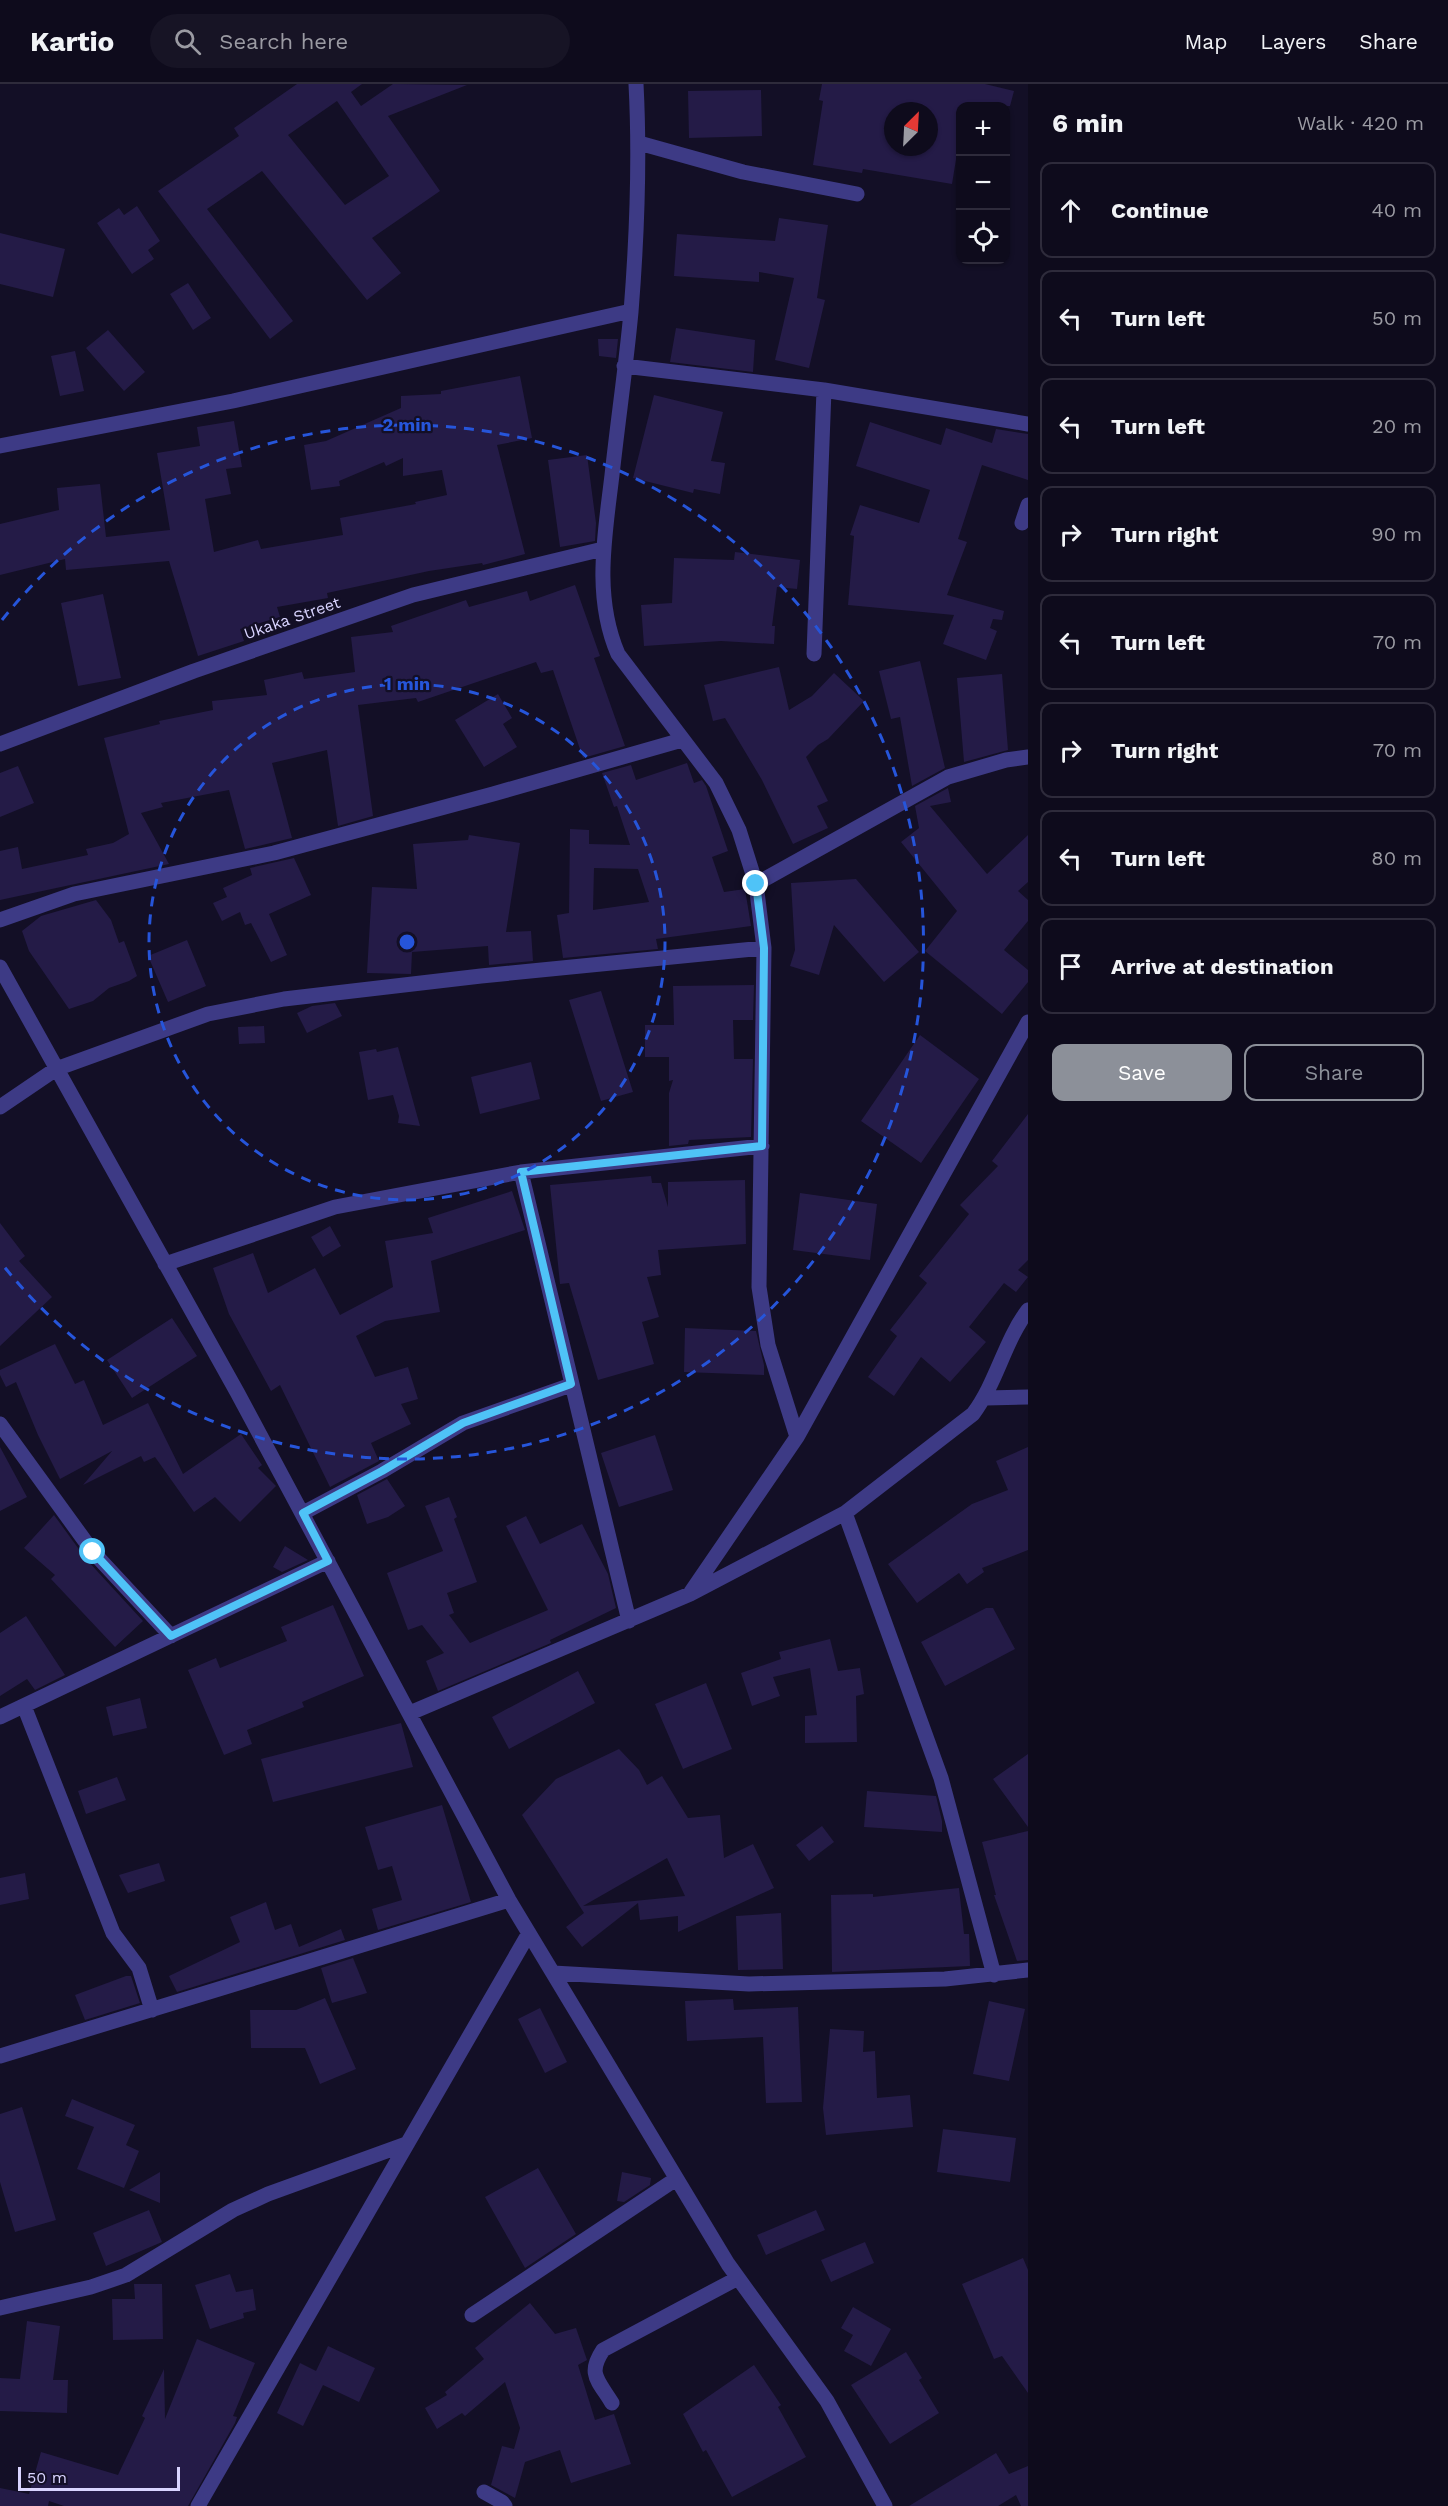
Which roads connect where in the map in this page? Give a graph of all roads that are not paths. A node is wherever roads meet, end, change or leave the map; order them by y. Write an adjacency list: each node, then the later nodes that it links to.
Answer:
1 (636, 84): 2 (street)
2 (639, 143): 3 (street); 4 (street)
3 (856, 195)
4 (631, 311): 5 (street); 8 (street)
5 (624, 366): 6 (street); 11 (street)
6 (824, 390): 7 (street); 12 (street)
7 (1028, 424)
8 (0, 446)
9 (1028, 505): 10 (street)
10 (1022, 523)
11 (603, 549): 13 (street); 14 (street, Ukaka Street)
12 (814, 654)
13 (682, 740): 16 (street); 17 (street)
14 (0, 744)
15 (1028, 757): 16 (street)
16 (756, 884): 18 (street)
17 (0, 920)
18 (764, 948): 21 (street); 23 (street)
19 (0, 967): 21 (street)
20 (1028, 1022): 31 (street)
21 (56, 1069): 22 (street); 25 (street)
22 (0, 1107)
23 (762, 1146): 24 (street); 31 (street)
24 (521, 1172): 25 (street); 27 (street)
25 (165, 1264): 32 (street)
26 (1028, 1310): 29 (street)
27 (571, 1384): 32 (street); 36 (street)
28 (1028, 1397): 29 (street)
29 (986, 1398): 33 (street)
30 (0, 1424): 37 (street)
31 (797, 1437): 35 (street)
32 (303, 1513): 34 (street)
33 (845, 1513): 35 (street); 45 (street)
34 (328, 1561): 37 (street); 39 (street)
35 (690, 1594): 36 (street)
36 (628, 1621): 39 (street)
37 (171, 1636): 38 (street)
38 (24, 1706): 40 (street); 46 (street)
39 (410, 1713): 41 (street)
40 (0, 1717)
41 (509, 1900): 42 (street); 46 (street)
42 (529, 1933): 44 (street); 48 (street)
43 (1028, 1970): 45 (street)
44 (553, 1973): 45 (street); 49 (street)
45 (994, 1975)
46 (152, 2010): 47 (street)
47 (0, 2056)
48 (406, 2144): 51 (street); 55 (street)
49 (676, 2179): 50 (street); 52 (street)
50 (738, 2278): 53 (street); 57 (street)
51 (0, 2308)
52 (472, 2315)
53 (612, 2403)
54 (484, 2492): 56 (street)
55 (198, 2506)
56 (505, 2506)
57 (885, 2506)

